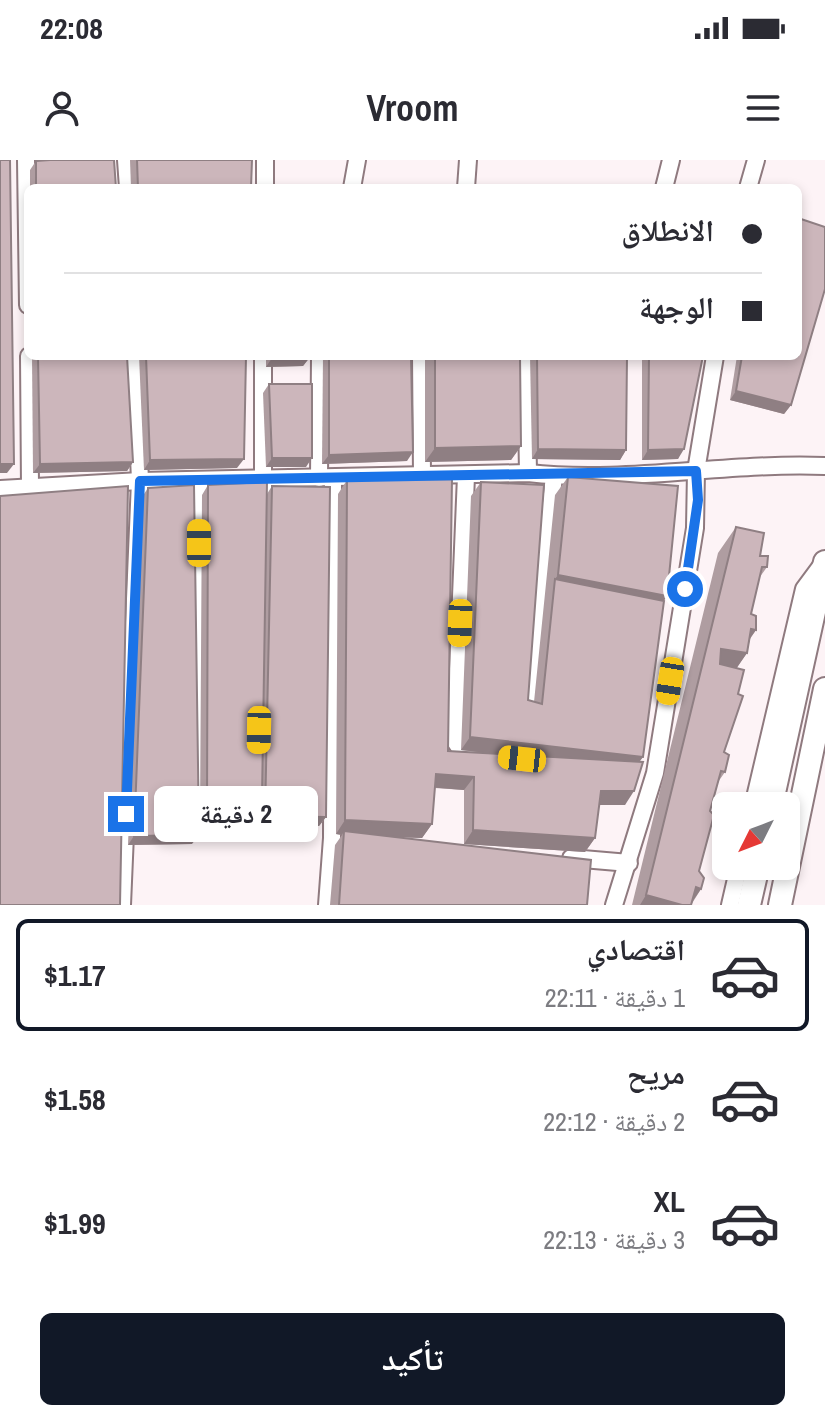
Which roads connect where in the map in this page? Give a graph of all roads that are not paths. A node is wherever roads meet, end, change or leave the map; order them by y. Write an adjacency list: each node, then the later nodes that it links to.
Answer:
1 (26, 160): 8 (street)
2 (126, 160): 9 (street)
3 (265, 160): 10 (street)
4 (357, 160): 11 (street)
5 (468, 160): 12 (street)
6 (671, 160): 13 (street)
7 (756, 160): 14 (street)
8 (26, 184)
9 (128, 184)
10 (265, 184)
11 (353, 184)
12 (466, 184)
13 (665, 184)
14 (749, 184)
15 (29, 360): 32 (street)
16 (135, 360): 30 (street)
17 (263, 360): 29 (street)
18 (320, 360): 28 (street)
19 (421, 360): 25 (street)
20 (526, 360): 24 (street)
21 (714, 360): 23 (street)
22 (825, 466): 23 (street)
23 (696, 471): 27 (street); 41 (street)
24 (528, 473): 26 (street); 27 (street)
25 (422, 475): 26 (street); 28 (street)
26 (466, 476): 38 (street)
27 (554, 476): 37 (street)
28 (326, 478): 29 (street); 49 (street)
29 (263, 480): 31 (street); 34 (street)
30 (140, 481): 31 (street); 32 (street); 48 (street)
31 (199, 481): 39 (street)
32 (30, 488): 33 (street)
33 (0, 489)
34 (262, 527)
35 (825, 562): 42 (street); 43 (main road)
36 (825, 689): 53 (main road)
37 (528, 712)
38 (497, 756)
39 (258, 761)
40 (633, 770): 41 (street)
41 (655, 773): 45 (street)
42 (756, 792)
43 (774, 792)
44 (551, 856): 45 (street)
45 (629, 863): 50 (street)
46 (736, 880): 51 (street)
47 (755, 880): 52 (main road)
48 (122, 905)
49 (327, 905)
50 (614, 905)
51 (730, 905)
52 (749, 905)
53 (780, 905)

